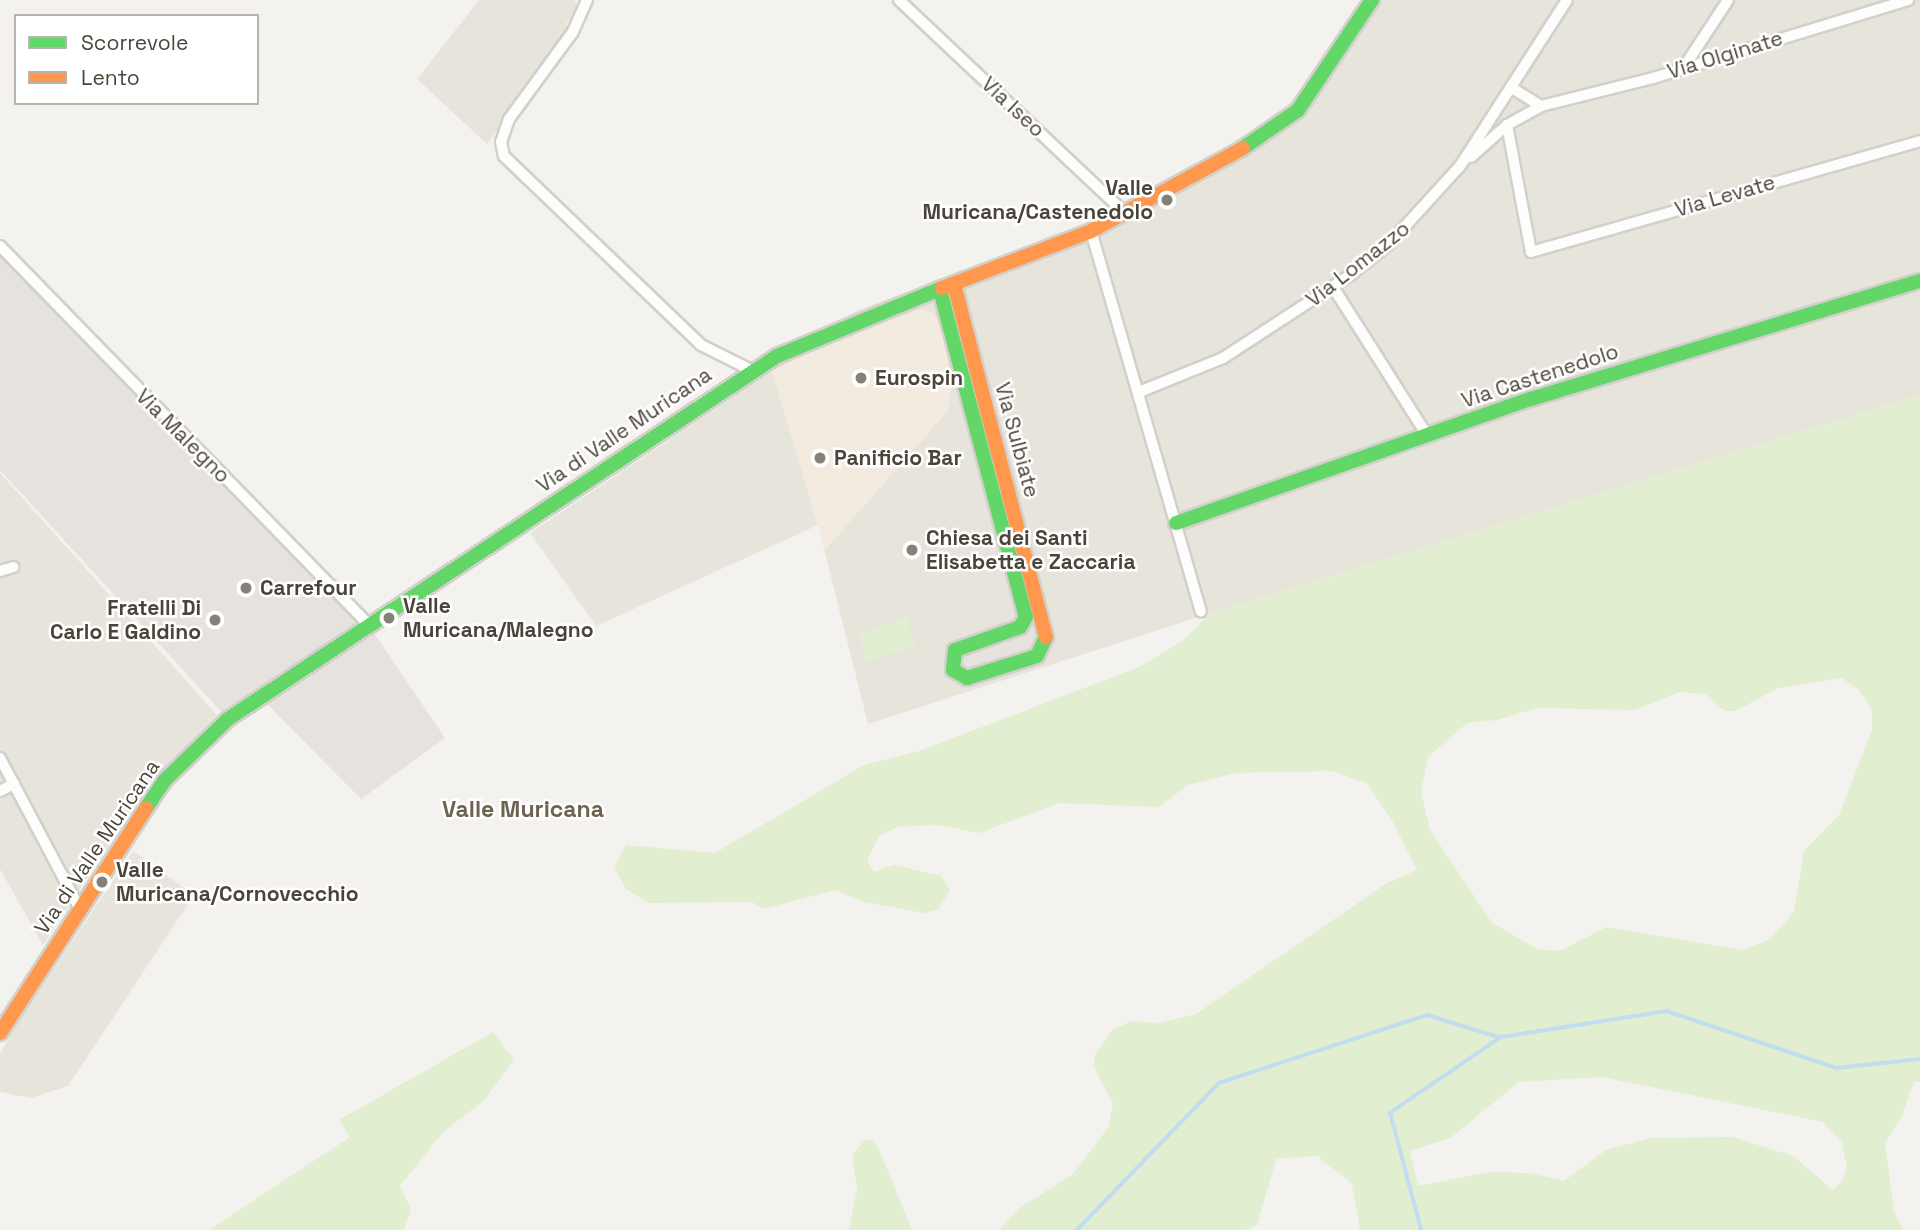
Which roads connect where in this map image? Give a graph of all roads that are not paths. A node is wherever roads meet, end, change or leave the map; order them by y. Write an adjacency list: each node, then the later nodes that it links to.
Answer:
1 (587, 0): 19 (street)
2 (899, 0): 13 (street, Via Iseo)
3 (1372, 0): 13 (street, Via di Valle Muricana)
4 (1567, 0): 8 (street, Via Lomazzo)
5 (1728, 0): 7 (street)
6 (1908, 0): 7 (street, Via Olginate)
7 (1684, 67): 9 (street, Via Olginate)
8 (1512, 88): 9 (street); 12 (street, Via Lomazzo)
9 (1541, 106): 10 (street, Via Olginate)
10 (1507, 125): 11 (street, Via Levate); 12 (street, Via Olginate)
11 (1920, 141)
12 (1460, 166): 18 (street, Via Lomazzo)
13 (1127, 215): 14 (street, Via di Valle Muricana)
14 (1091, 231): 17 (street, Via di Valle Muricana); 20 (street)
15 (0, 246): 26 (street, Via Malegno)
16 (1920, 281): 21 (street, Via Castenedolo)
17 (947, 287): 17 (street, Via Sulbiate); 19 (street, Via di Valle Muricana)
18 (1333, 287): 20 (street, Via Lomazzo); 21 (street)
19 (751, 370): 26 (street, Via di Valle Muricana)
20 (1139, 392): 22 (street)
21 (1427, 435): 22 (street, Via Castenedolo)
22 (1176, 523): 25 (street)
23 (13, 567): 24 (street)
24 (0, 571)
25 (1201, 611)
26 (368, 624): 30 (street, Via di Valle Muricana)
27 (0, 758): 28 (street)
28 (14, 784): 29 (street); 30 (street)
29 (0, 792)
30 (79, 907): 31 (street, Via di Valle Muricana)
31 (0, 1033)

